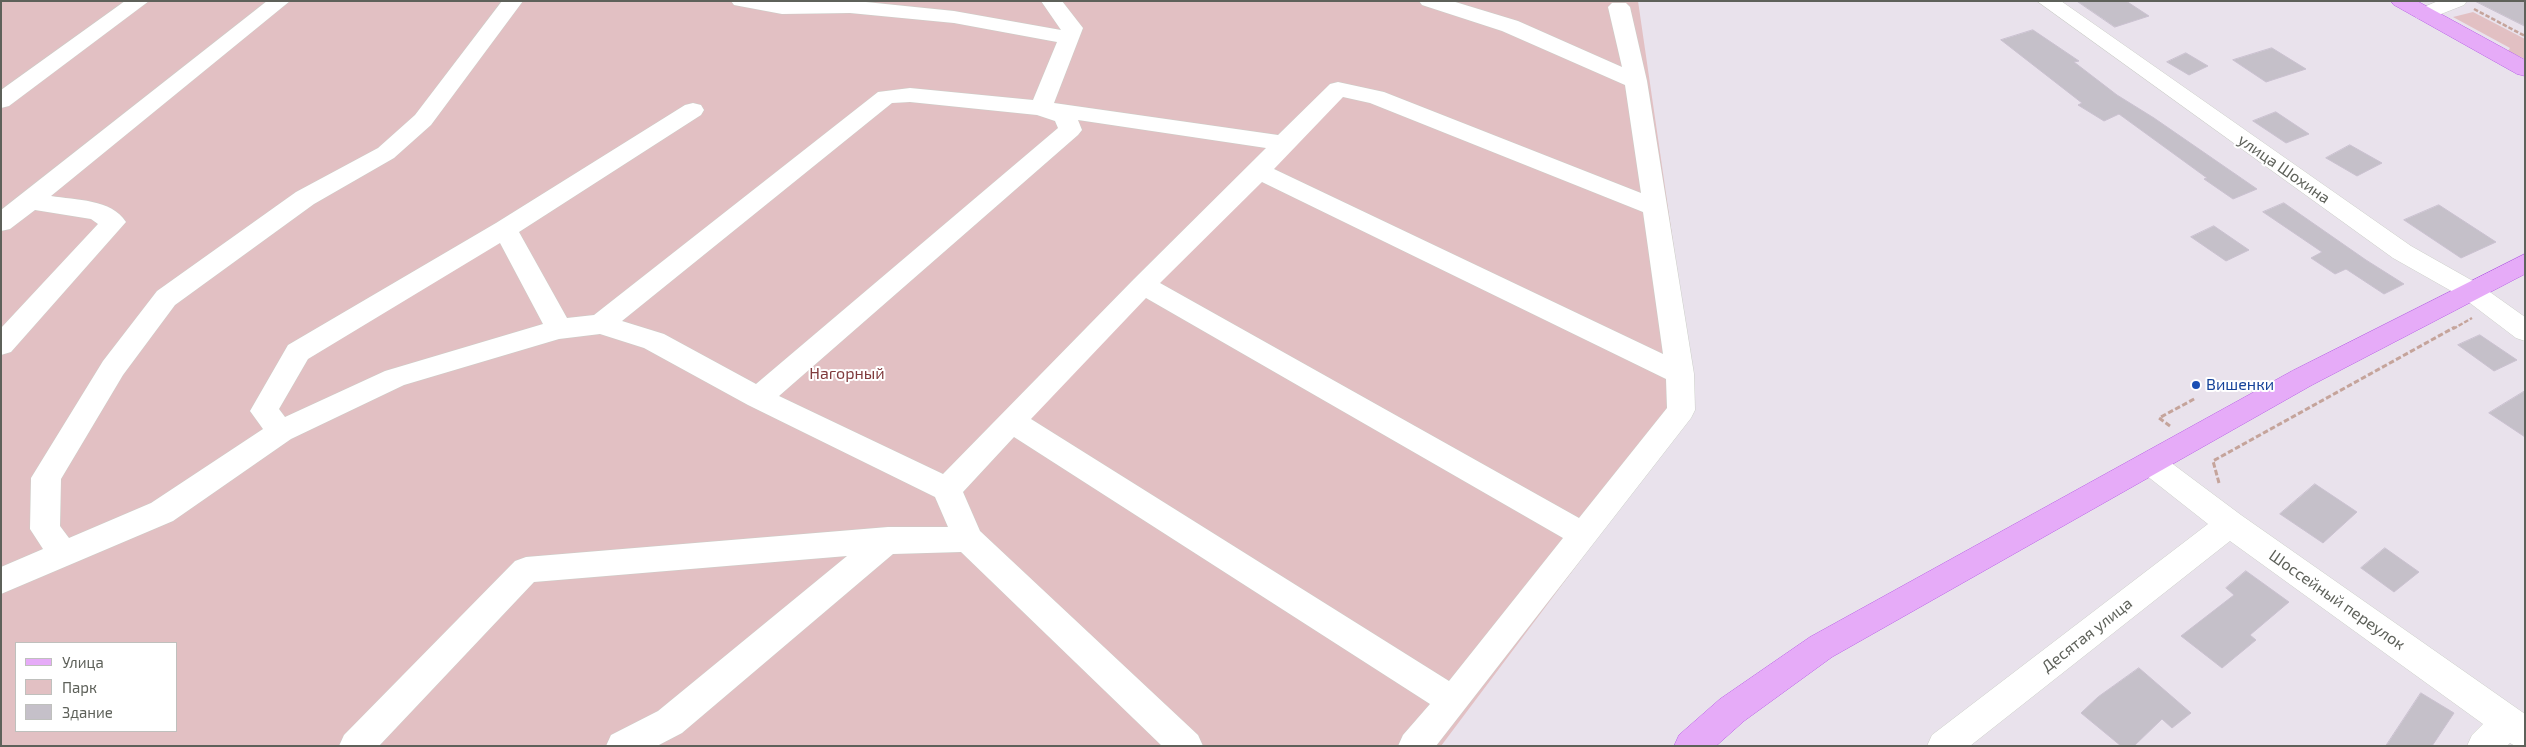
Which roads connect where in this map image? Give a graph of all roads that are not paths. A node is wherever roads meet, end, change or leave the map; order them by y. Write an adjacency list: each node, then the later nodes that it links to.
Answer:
1 (139, 1): 17 (street)
2 (280, 1): 22 (street)
3 (513, 1): 43 (street)
4 (742, 1): 12 (street)
5 (1051, 1): 12 (street)
6 (1429, 1): 16 (street)
7 (2047, 1): 28 (street, улица Шохина)
8 (2401, 1): 11 (main road)
9 (2462, 3): 11 (street)
10 (1619, 7): 16 (street)
11 (2424, 14): 13 (main road)
12 (1070, 38): 18 (street)
13 (2480, 45): 14 (main road); 15 (main road)
14 (2525, 64)
15 (2525, 69)
16 (1636, 81): 23 (street)
17 (1, 101)
18 (1042, 108): 20 (street); 29 (street); 34 (street)
19 (693, 110): 25 (street)
20 (1283, 143): 21 (street); 23 (street)
21 (1259, 171): 27 (street); 33 (street)
22 (30, 201): 24 (street); 32 (street)
23 (1653, 207): 33 (street)
24 (1, 223)
25 (505, 229): 30 (street); 36 (street)
26 (2525, 263): 28 (main road)
27 (1143, 285): 35 (street); 40 (street)
28 (2481, 299): 31 (street, улица Шохина); 37 (main road)
29 (600, 324): 30 (street); 34 (street)
30 (559, 329): 36 (street)
31 (2525, 331)
32 (1, 345)
33 (1680, 374): 40 (street)
34 (758, 398): 38 (street)
35 (1013, 422): 38 (street); 45 (street)
36 (281, 431): 43 (street)
37 (2152, 464): 39 (street, Шоссейный переулок); 51 (main road)
38 (947, 489): 41 (street)
39 (2230, 524): 46 (street, Шоссейный переулок); 52 (street, Десятая улица)
40 (1584, 535): 45 (street)
41 (968, 539): 42 (street); 49 (street)
42 (888, 540): 47 (street); 48 (street)
43 (64, 554): 44 (street)
44 (1, 581)
45 (1453, 701): 50 (street)
46 (2516, 728): 53 (street)
47 (356, 746)
48 (624, 746)
49 (1186, 746)
50 (1415, 746)
51 (1691, 746)
52 (1944, 746)
53 (2484, 746)

